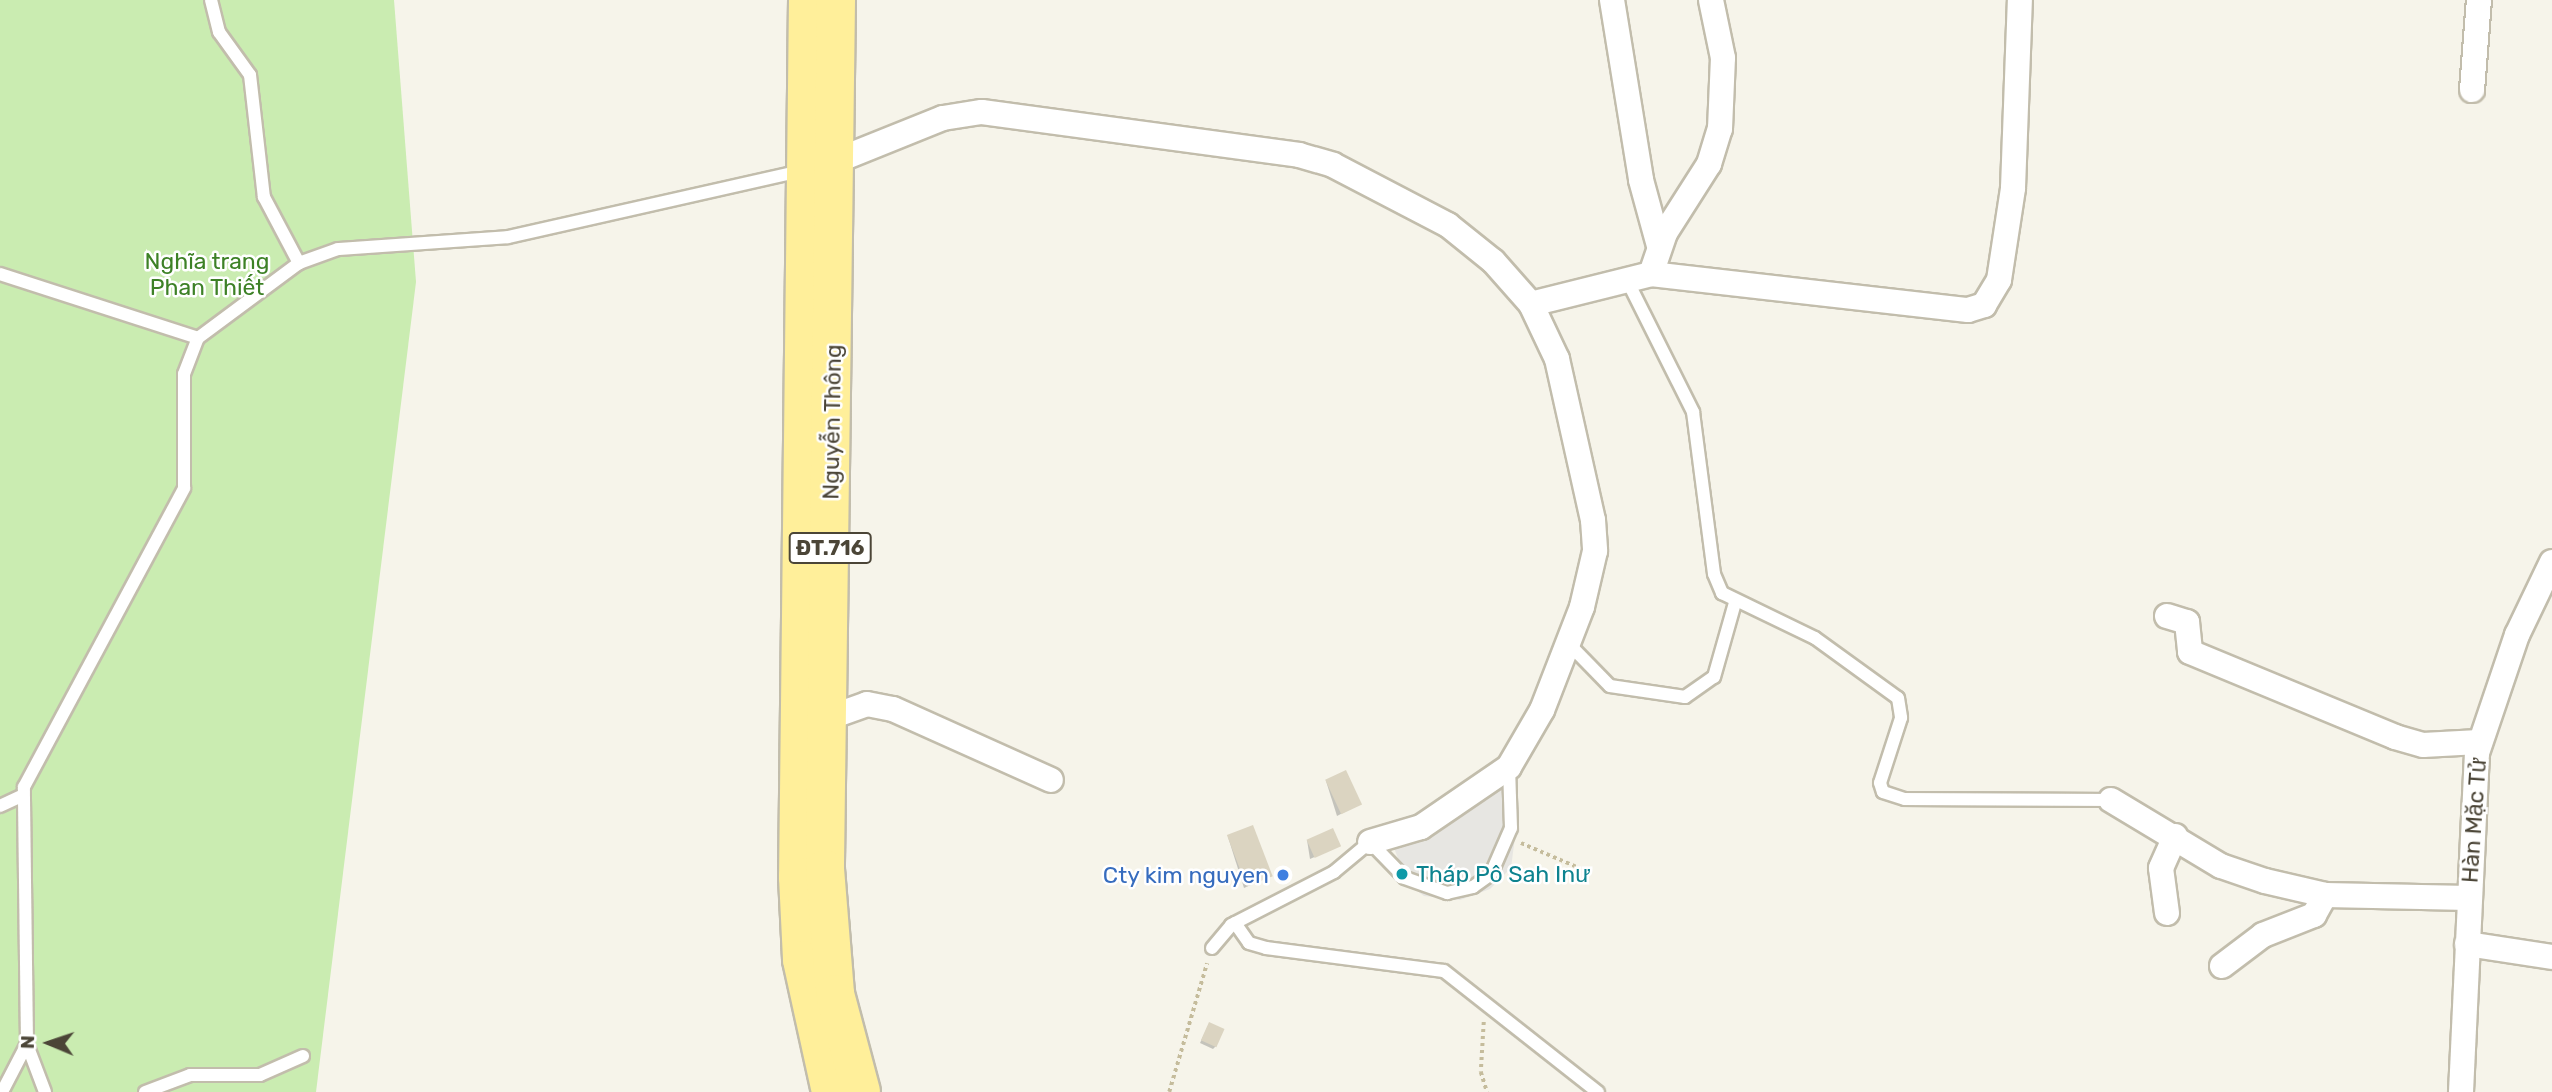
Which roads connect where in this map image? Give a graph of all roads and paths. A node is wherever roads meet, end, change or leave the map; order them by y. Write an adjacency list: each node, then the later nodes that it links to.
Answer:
1 (211, 0): 11 (lane)
2 (808, 0): 9 (main road, Nguyễn Thông / ĐT.716)
3 (836, 0): 9 (main road, Nguyễn Thông / ĐT.716)
4 (1612, 0): 10 (street)
5 (1712, 0): 10 (street)
6 (2020, 0): 13 (street)
7 (2479, 0): 8 (street)
8 (2472, 90)
9 (820, 167): 11 (lane); 15 (street); 21 (main road, Nguyễn Thông / ĐT.716); 46 (main road, Nguyễn Thông / ĐT.716)
10 (1659, 246): 13 (street)
11 (299, 263): 16 (lane)
12 (0, 274): 16 (lane)
13 (1651, 274): 14 (street)
14 (1626, 276): 15 (street); 18 (lane)
15 (1531, 304): 20 (street)
16 (198, 338): 25 (lane)
17 (2552, 562): 22 (street, Hàn Mặc Tử)
18 (1735, 603): 20 (lane); 26 (lane)
19 (2167, 616): 22 (street)
20 (1568, 642): 23 (street)
21 (828, 718): 24 (street); 47 (main road, Nguyễn Thông / ĐT.716)
22 (2479, 742): 33 (street, Hàn Mặc Tử)
23 (1509, 767): 29 (street); 29 (lane)
24 (1051, 780)
25 (21, 796): 27 (lane); 41 (lane)
26 (2110, 800): 28 (street)
27 (0, 806)
28 (2175, 836): 32 (street); 34 (street)
29 (1370, 842): 35 (lane)
30 (1525, 844): 31 (path)
31 (1577, 867)
32 (2325, 895): 33 (street); 39 (street)
33 (2469, 898): 36 (street, Hàn Mặc Tử)
34 (2167, 913)
35 (1235, 923): 37 (lane); 40 (lane)
36 (2467, 944): 38 (street); 51 (street, Hàn Mặc Tử)
37 (1212, 948): 48 (path)
38 (2552, 957)
39 (2222, 966)
40 (1486, 1006): 49 (path); 50 (lane)
41 (27, 1044): 43 (lane); 44 (lane)
42 (303, 1056): 45 (lane)
43 (2, 1092)
44 (45, 1092)
45 (145, 1092)
46 (831, 1092)
47 (861, 1092)
48 (1169, 1092)
49 (1487, 1092)
50 (1598, 1092)
51 (2460, 1092)

